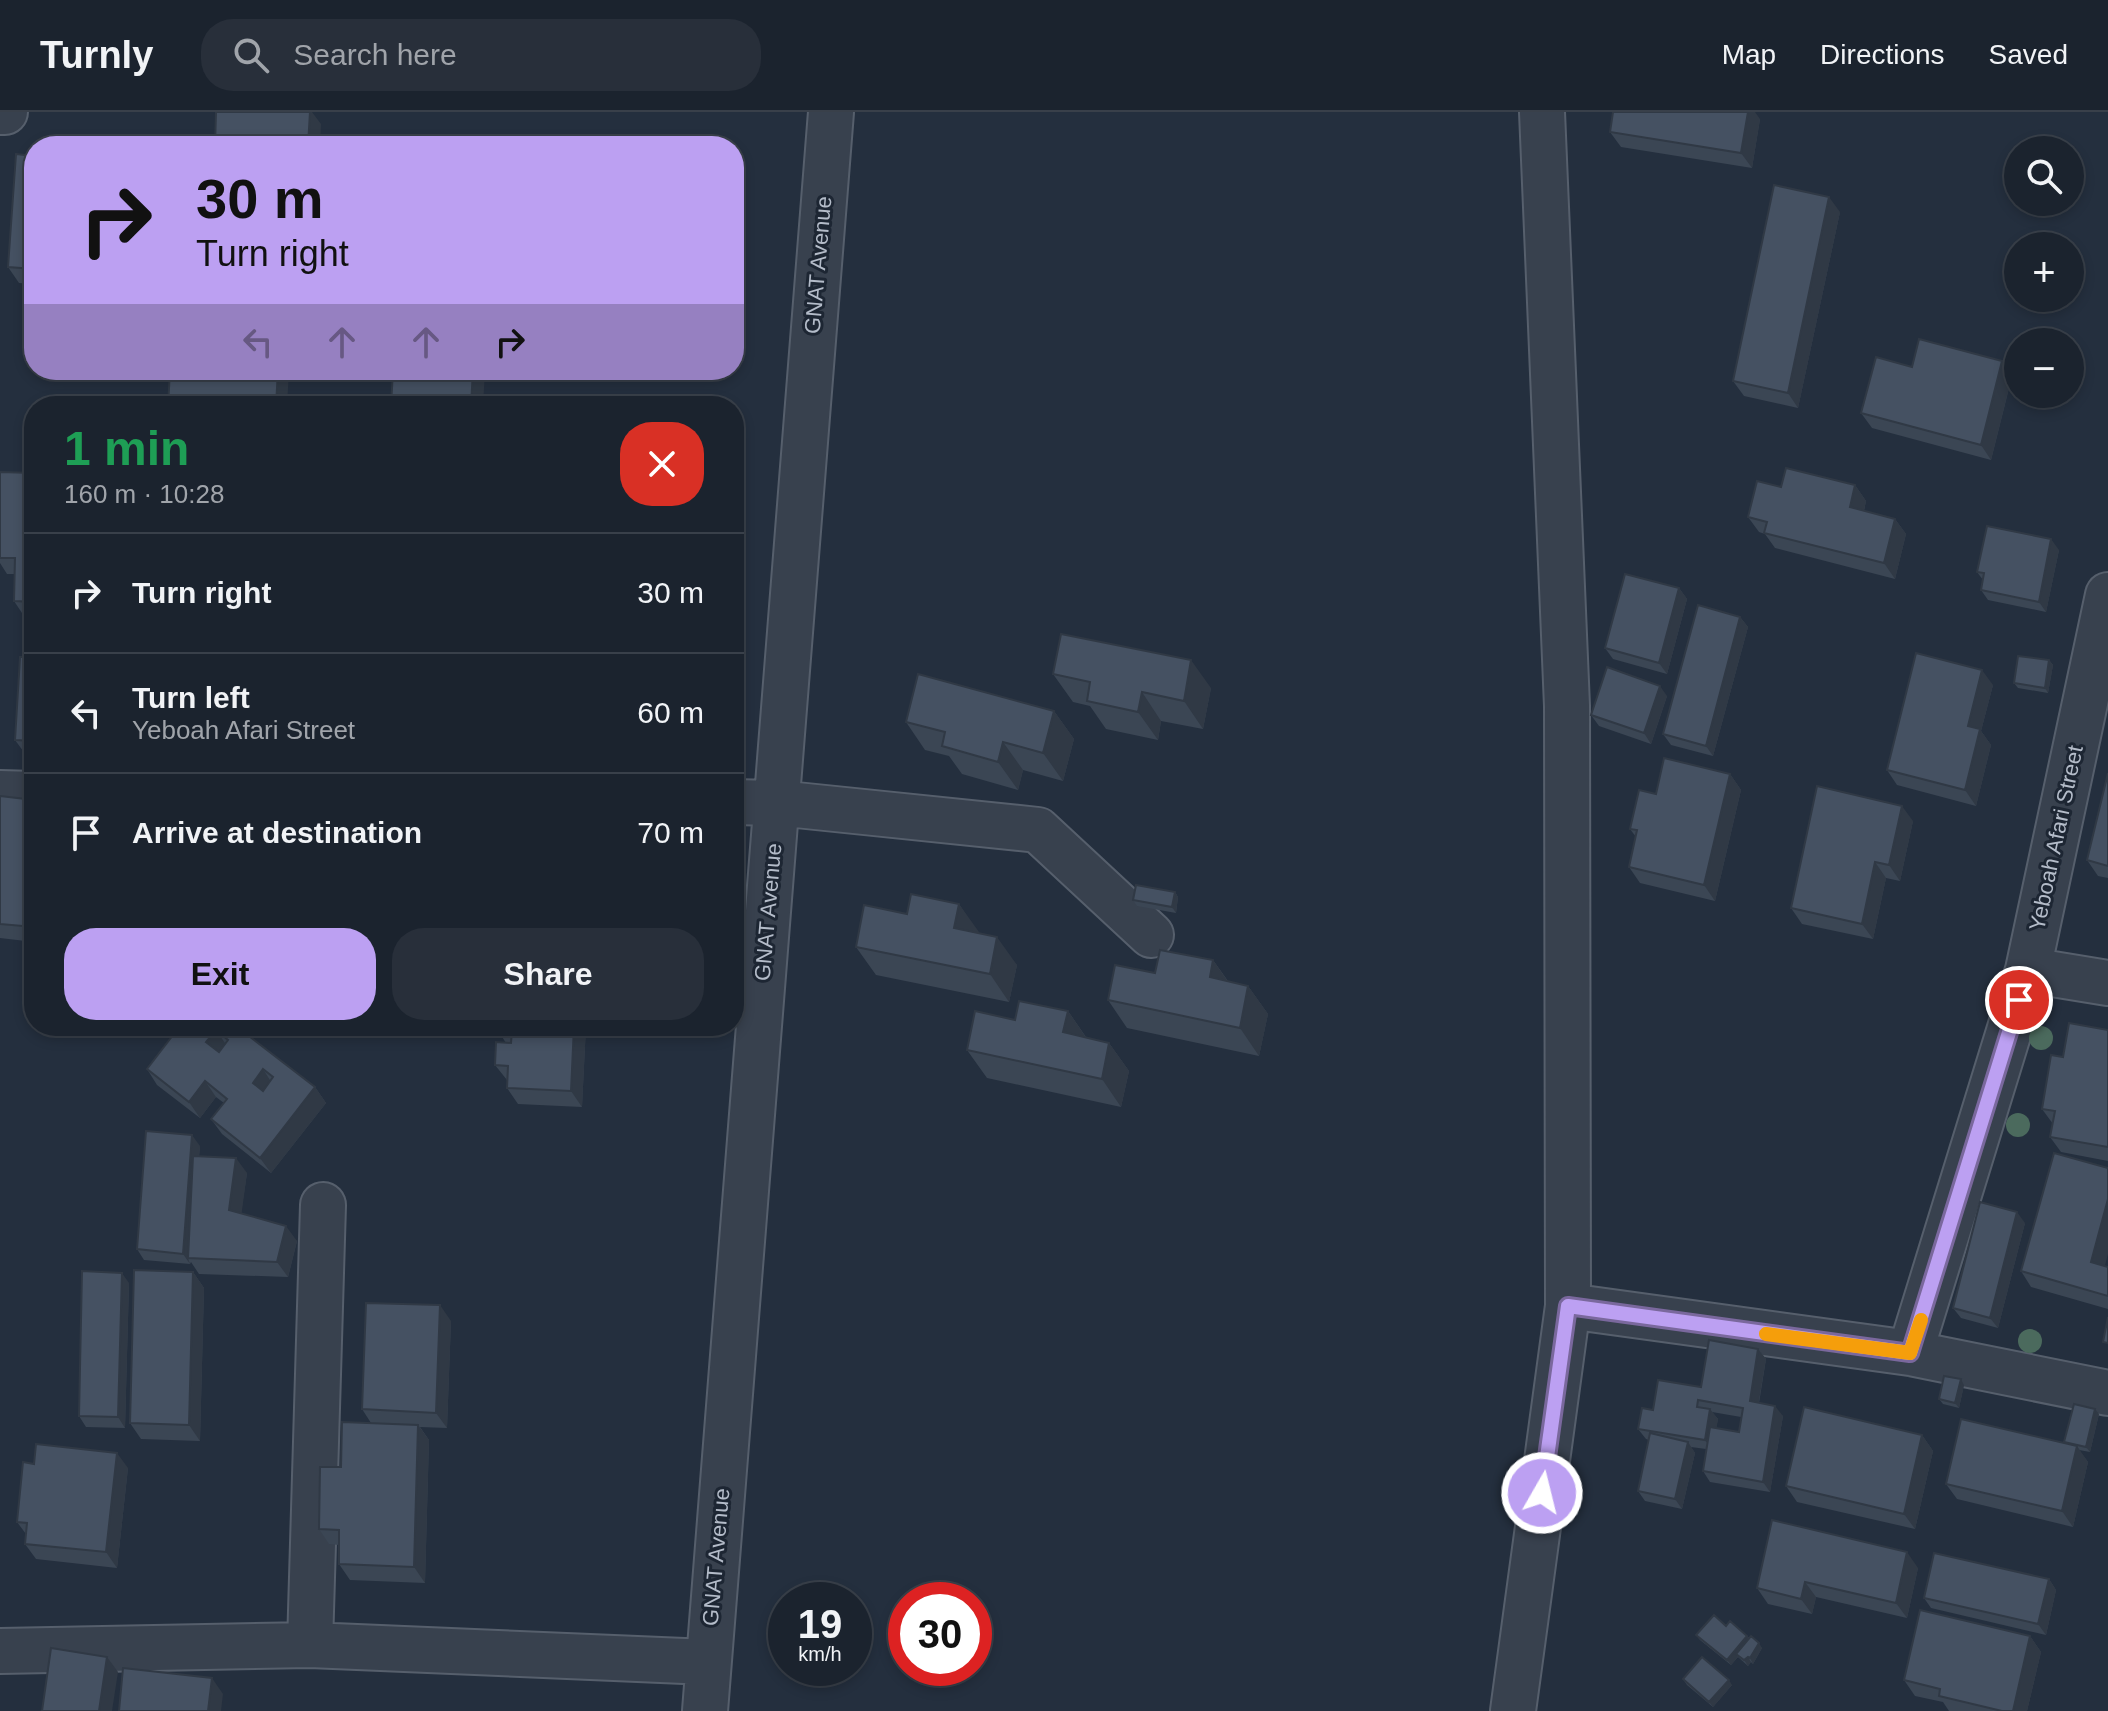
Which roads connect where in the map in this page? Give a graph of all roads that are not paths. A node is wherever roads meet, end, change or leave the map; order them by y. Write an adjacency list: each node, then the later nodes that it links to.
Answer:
1 (831, 112): 7 (street, GNAT Avenue)
2 (1542, 112): 12 (street)
3 (2108, 595): 9 (street, Yeboah Afari Street)
4 (0, 793): 5 (street)
5 (24, 794)
6 (744, 802): 7 (street)
7 (777, 803): 8 (street); 17 (street, GNAT Avenue)
8 (1151, 935)
9 (2028, 970): 10 (street); 13 (street, Yeboah Afari Street)
10 (2108, 983)
11 (323, 1205): 15 (street)
12 (1568, 1306): 13 (street); 19 (street)
13 (1910, 1353): 14 (street)
14 (2108, 1393)
15 (310, 1645): 16 (street); 17 (street)
16 (0, 1651)
17 (708, 1662): 18 (street, GNAT Avenue)
18 (705, 1711)
19 (1513, 1711)

